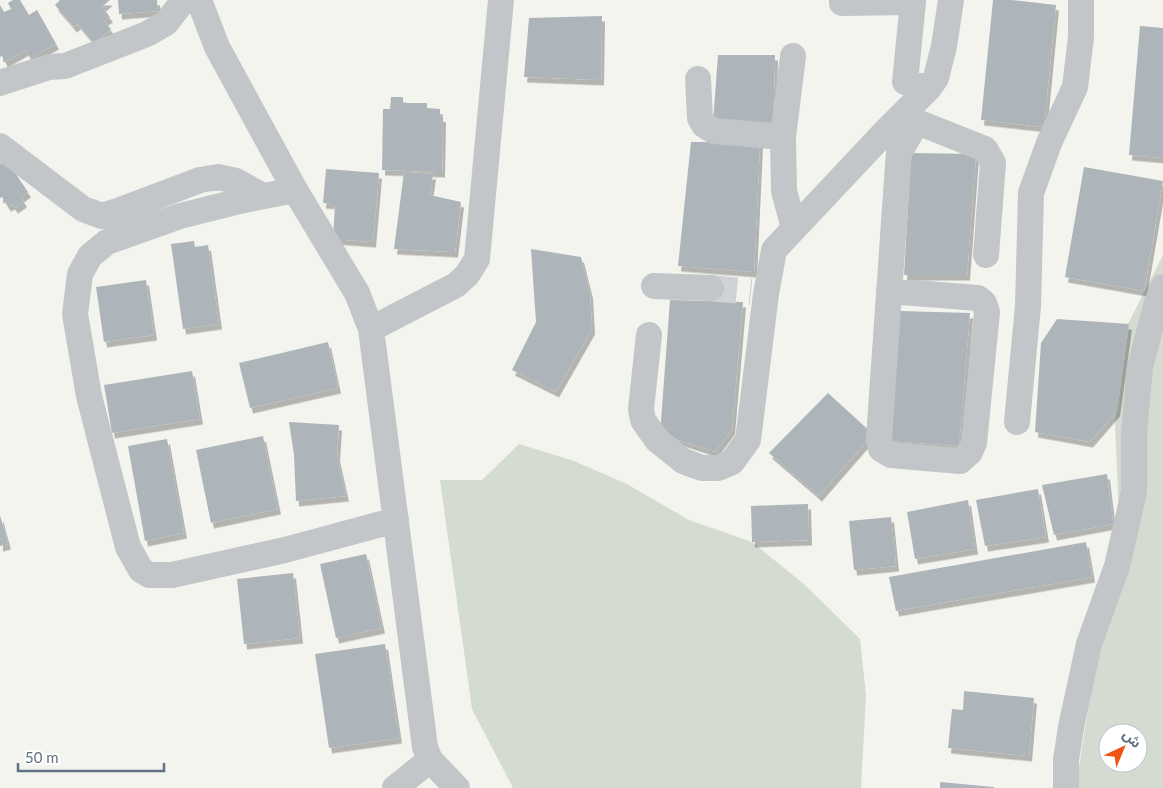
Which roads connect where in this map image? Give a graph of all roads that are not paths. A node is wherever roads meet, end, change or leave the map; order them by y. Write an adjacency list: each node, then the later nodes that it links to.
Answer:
1 (184, 0): 9 (street)
2 (199, 0): 14 (street)
3 (501, 0): 22 (street)
4 (842, 0): 10 (street)
5 (951, 0): 10 (street)
6 (1081, 0): 24 (street)
7 (793, 56): 12 (street)
8 (698, 79): 12 (street)
9 (0, 83)
10 (929, 88): 11 (street)
11 (909, 119): 16 (street); 17 (street); 21 (street)
12 (783, 137): 16 (street)
13 (0, 146): 15 (street)
14 (295, 190): 15 (street); 22 (street)
15 (263, 196): 25 (street)
16 (794, 228): 23 (street)
17 (986, 255)
18 (654, 286): 20 (street)
19 (1163, 287): 29 (street)
20 (711, 288)
21 (889, 291): 21 (street)
22 (371, 330): 25 (street)
23 (649, 335)
24 (1017, 422)
25 (396, 520): 26 (street)
26 (430, 760): 27 (street); 28 (street)
27 (395, 788)
28 (457, 788)
29 (1066, 788)

